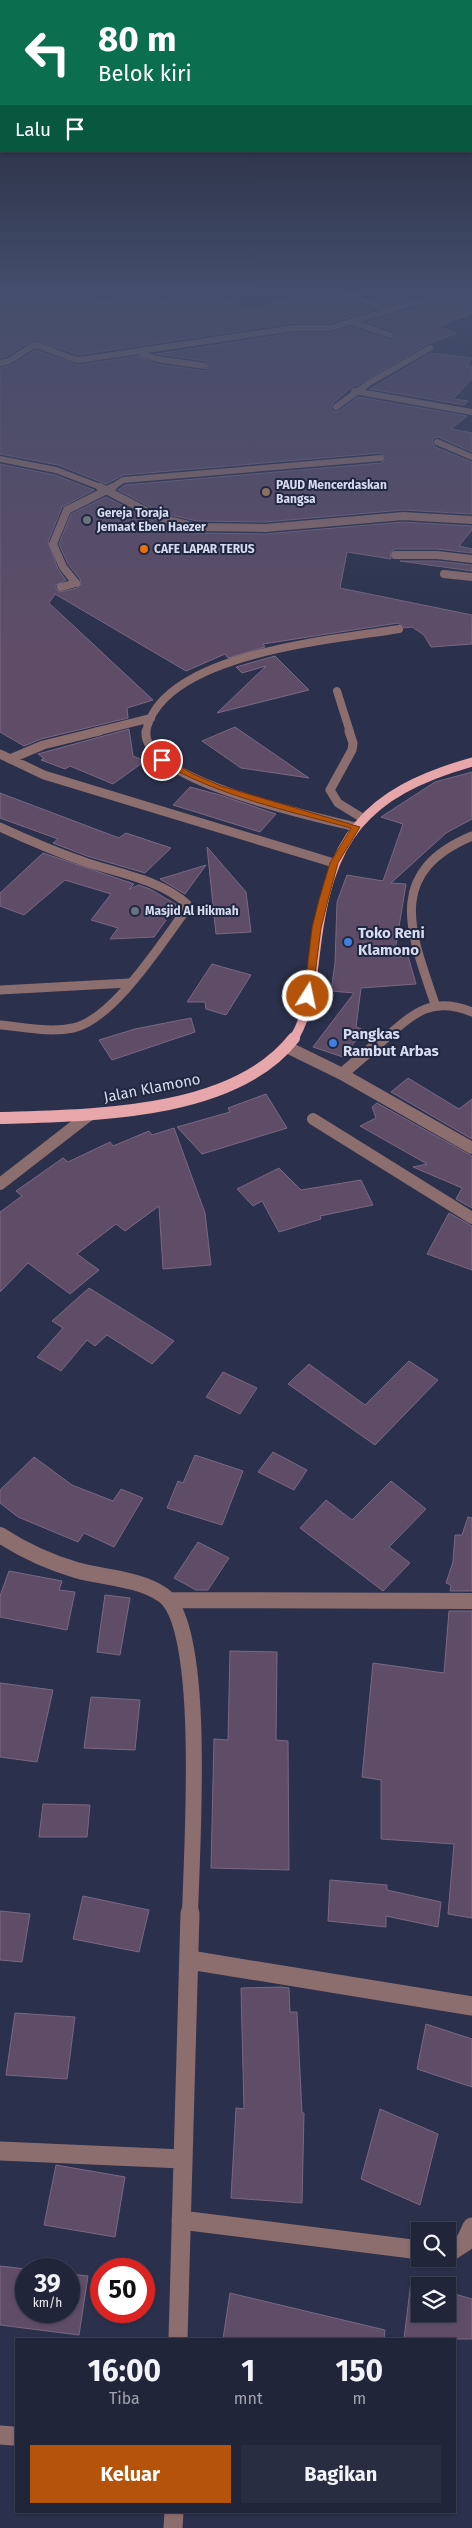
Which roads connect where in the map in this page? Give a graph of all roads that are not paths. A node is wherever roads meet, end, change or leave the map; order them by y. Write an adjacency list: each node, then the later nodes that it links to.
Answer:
1 (437, 442): 2 (street)
2 (472, 457)
3 (381, 458): 5 (street)
4 (0, 459): 5 (street)
5 (108, 490): 6 (street); 11 (street)
6 (472, 520)
7 (395, 555): 8 (street)
8 (472, 559)
9 (444, 574): 10 (street)
10 (472, 577)
11 (61, 587)
12 (399, 629): 14 (street)
13 (338, 691): 18 (street)
14 (150, 718): 16 (street); 20 (street)
15 (0, 754): 16 (street)
16 (10, 759): 22 (street)
17 (472, 762): 18 (main road, Jalan Klamono)
18 (364, 819): 20 (main road, Jalan Klamono)
19 (0, 827): 23 (street)
20 (356, 827): 22 (main road, Jalan Klamono)
21 (472, 836): 25 (street)
22 (334, 863): 28 (main road, Jalan Klamono)
23 (129, 983): 24 (street); 27 (street)
24 (0, 990)
25 (435, 1004): 26 (street); 29 (street)
26 (472, 1012)
27 (0, 1025)
28 (287, 1048): 29 (street); 30 (main road, Jalan Klamono)
29 (342, 1074): 33 (street)
30 (89, 1115): 31 (main road, Jalan Klamono); 34 (street)
31 (0, 1118)
32 (314, 1119): 35 (street)
33 (472, 1148)
34 (2, 1179)
35 (472, 1218)
36 (0, 1535): 37 (street)
37 (170, 1600): 38 (street); 39 (street)
38 (472, 1601)
39 (190, 1960): 40 (street); 42 (street)
40 (472, 2006)
41 (0, 2151): 42 (street)
42 (183, 2159): 43 (street)
43 (181, 2220): 46 (street); 47 (street)
44 (472, 2227): 45 (street)
45 (456, 2248)
46 (411, 2249)
47 (178, 2338)
48 (174, 2513): 49 (street)
49 (173, 2528)

